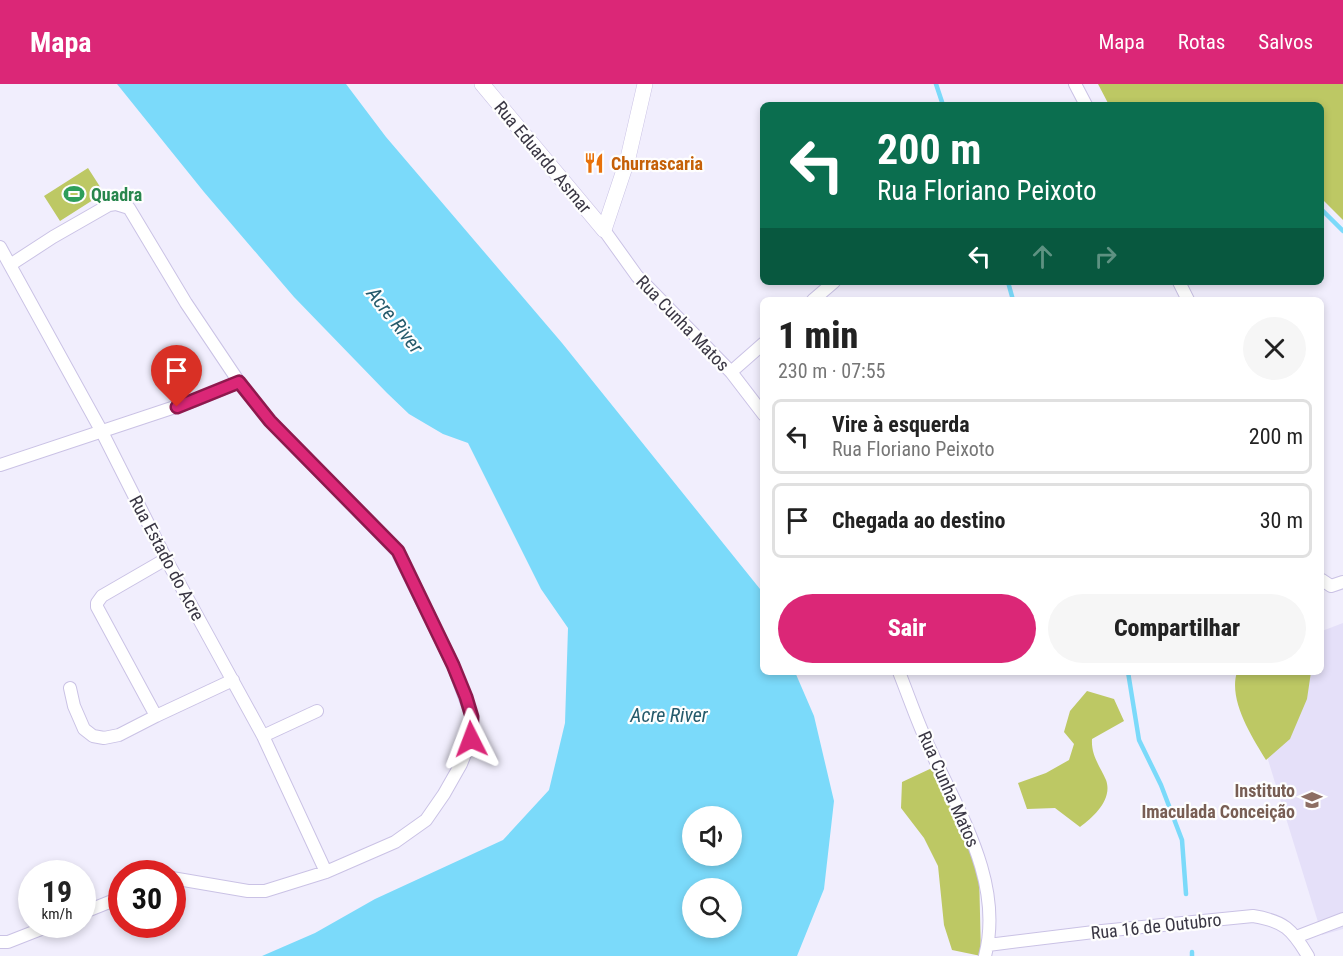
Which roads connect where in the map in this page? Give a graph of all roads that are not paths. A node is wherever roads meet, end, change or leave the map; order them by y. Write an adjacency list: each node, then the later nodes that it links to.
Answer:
1 (482, 84): 5 (street, Rua Eduardo Asmar)
2 (645, 84): 5 (street)
3 (1075, 84): 4 (street)
4 (1084, 102)
5 (604, 230): 11 (street, Rua Cunha Matos)
6 (0, 247): 7 (street, Rua Estado do Acre)
7 (10, 265): 12 (street); 14 (street, Rua Estado do Acre)
8 (830, 285): 9 (street)
9 (816, 297)
10 (760, 347): 11 (street)
11 (731, 372): 13 (street, Rua Cunha Matos)
12 (239, 382): 14 (street); 25 (street)
13 (760, 410)
14 (102, 432): 15 (street); 16 (street, Rua Estado do Acre)
15 (0, 465)
16 (166, 559): 20 (street, Rua Estado do Acre); 23 (street)
17 (1324, 582): 18 (street)
18 (1343, 582)
19 (900, 675): 31 (street, Rua Cunha Matos)
20 (233, 681): 23 (street); 24 (street, Rua Estado do Acre)
21 (70, 688): 23 (street)
22 (317, 711): 24 (street)
23 (156, 716)
24 (262, 736): 25 (street, Rua Estado do Acre)
25 (326, 873): 26 (street)
26 (186, 880)
27 (1343, 919): 28 (street)
28 (1296, 937): 31 (street, Rua 16 de Outubro); 32 (street, Rua 16 de Outubro)
29 (18, 938): 30 (street)
30 (0, 942)
31 (987, 951)
32 (1308, 956)

